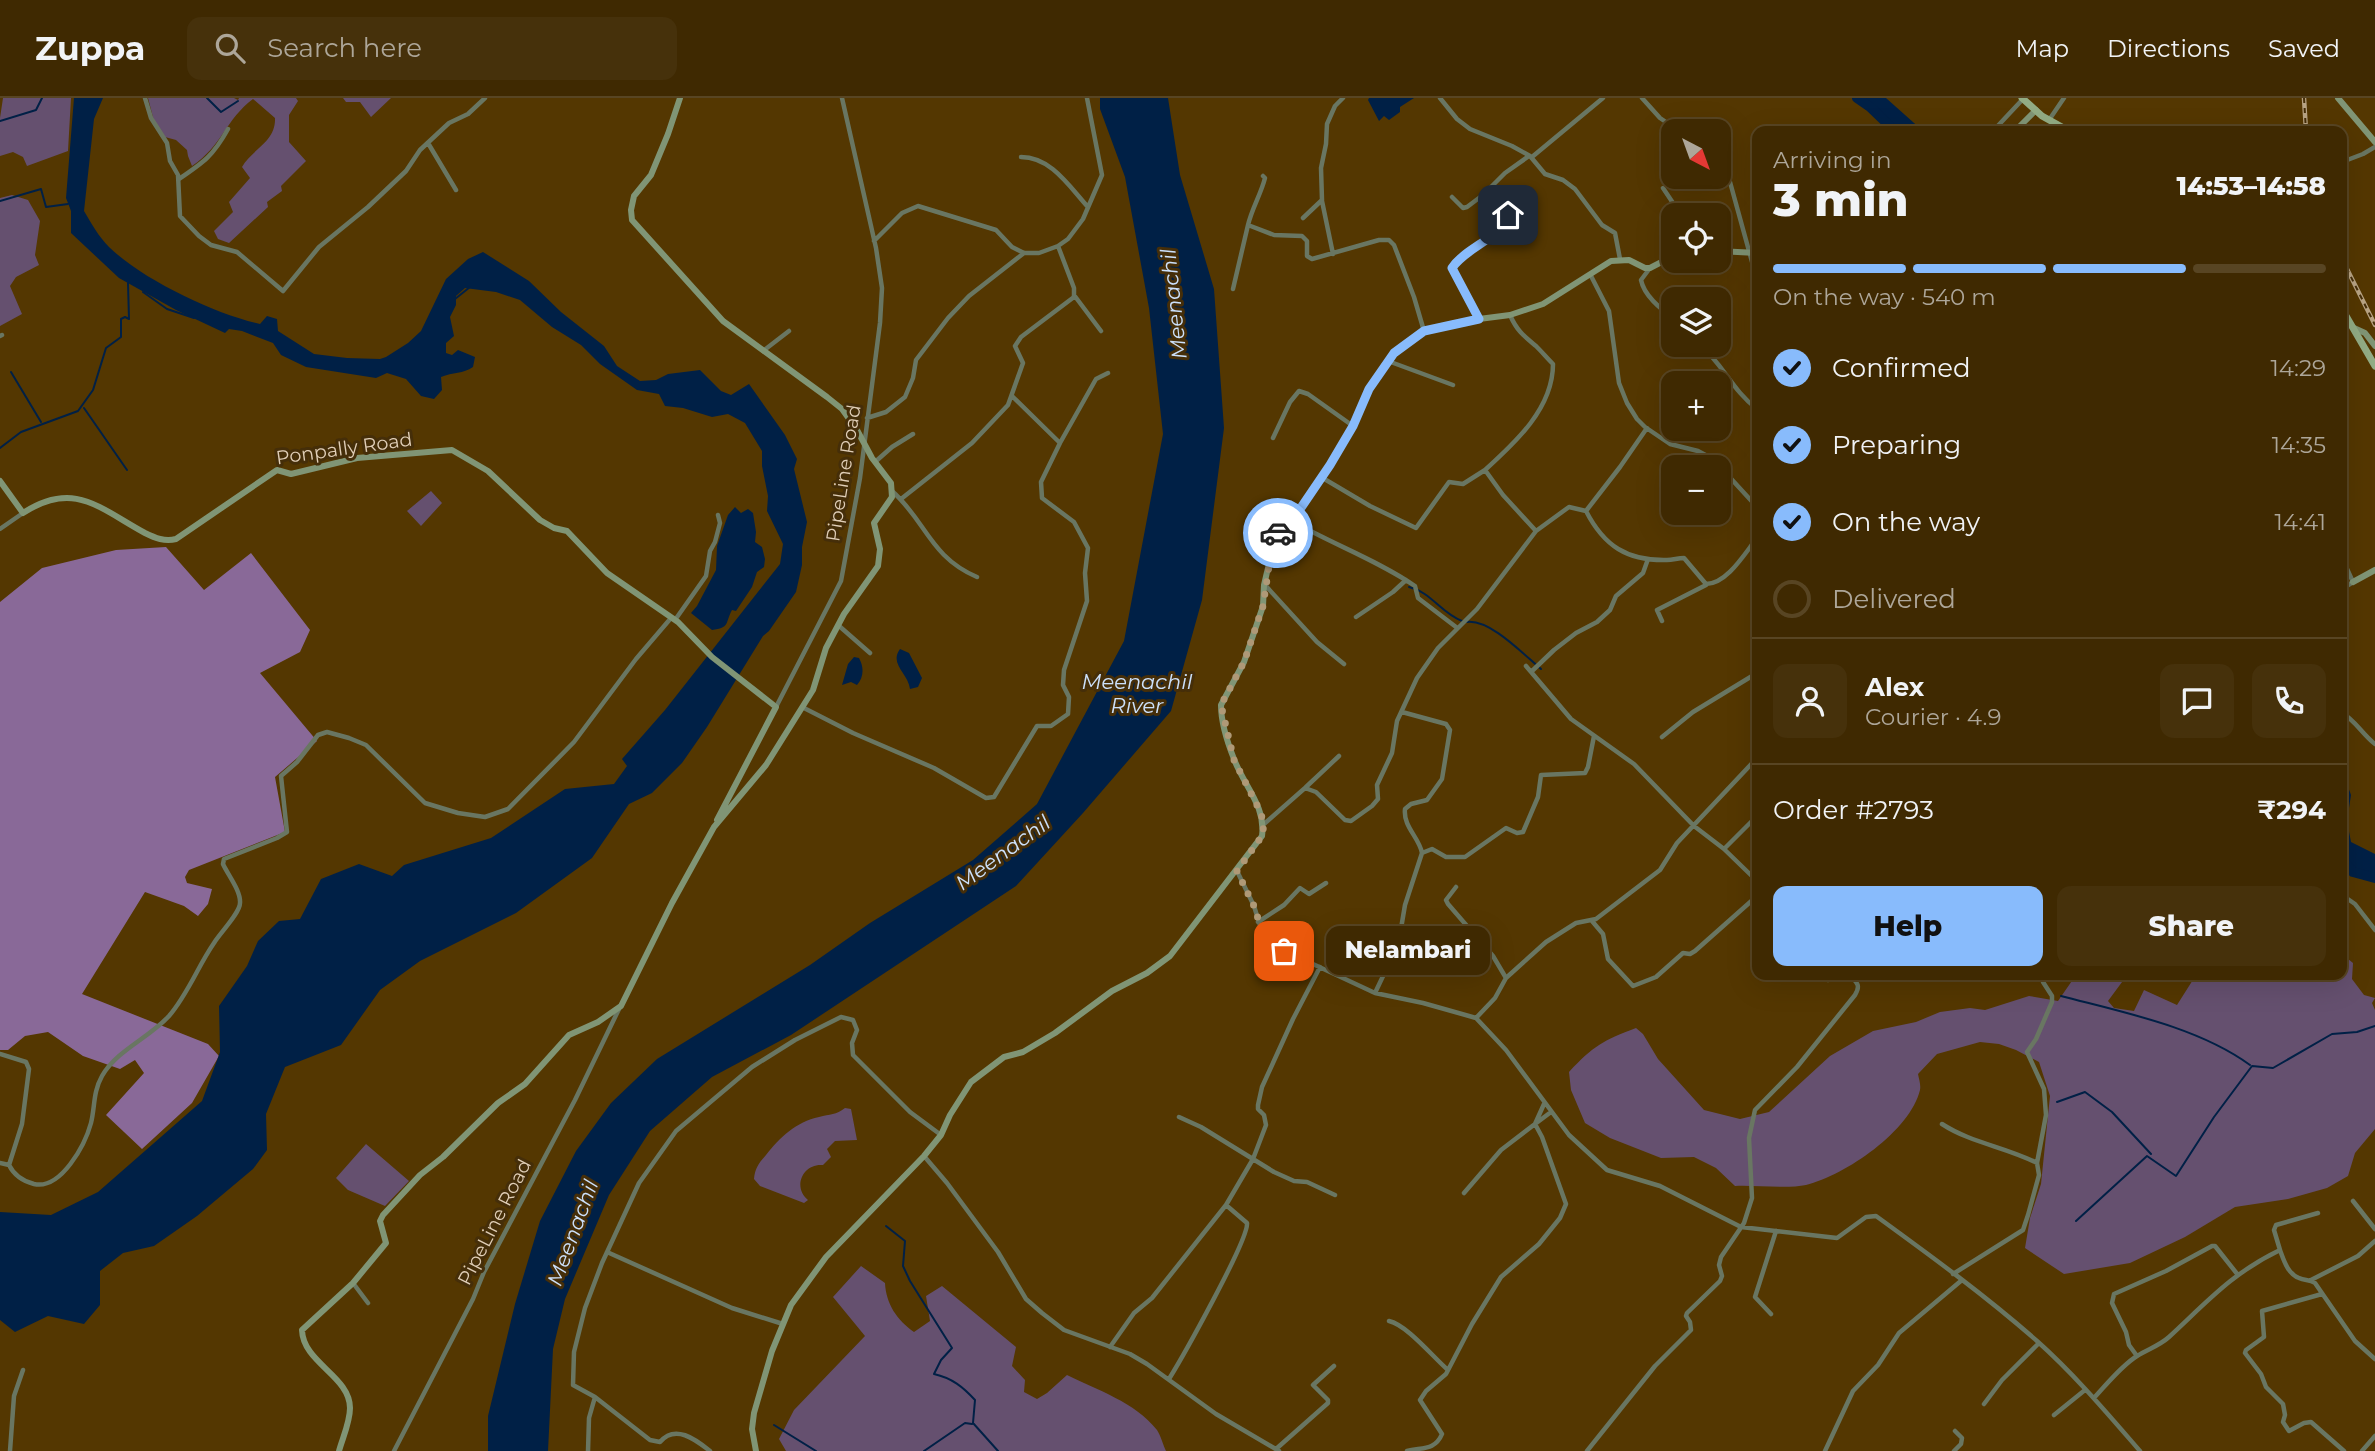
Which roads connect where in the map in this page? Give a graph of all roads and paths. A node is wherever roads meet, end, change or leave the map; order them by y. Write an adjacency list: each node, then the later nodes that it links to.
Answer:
1 (145, 98): 28 (street)
2 (485, 98): 22 (street)
3 (680, 98): 60 (main road)
4 (842, 98): 37 (street, PipeLine Road)
5 (1087, 98): 34 (street)
6 (1343, 98): 33 (street)
7 (1440, 98): 24 (street)
8 (1603, 98): 24 (street)
9 (1642, 98): 14 (street)
10 (2023, 98): 13 (main road); 16 (street)
11 (2064, 98): 15 (street)
12 (2338, 98): 21 (main road)
13 (2036, 110): 15 (main road); 17 (main road)
14 (1661, 119)
15 (2049, 120): 18 (main road)
16 (1998, 126)
17 (2020, 126)
18 (2060, 126)
19 (2375, 128): 21 (street)
20 (228, 129): 28 (street)
21 (2369, 136): 23 (main road)
22 (428, 143): 28 (street); 31 (street)
23 (2375, 144): 26 (street)
24 (1531, 156): 30 (street); 44 (street)
25 (1021, 157): 34 (street)
26 (2347, 160)
27 (1263, 176): 36 (street)
28 (179, 179)
29 (1731, 186): 42 (street)
30 (1491, 189): 32 (street); 54 (street)
31 (456, 190)
32 (1452, 197)
33 (1322, 200): 35 (street); 41 (street)
34 (1088, 207): 38 (street)
35 (1303, 218)
36 (1248, 225): 41 (street); 49 (street)
37 (874, 241): 40 (street); 68 (street, PipeLine Road)
38 (1058, 246): 40 (street); 50 (street)
39 (1731, 252): 42 (main road)
40 (1024, 253): 68 (street)
41 (1332, 254): 58 (street)
42 (1749, 254): 43 (main road); 46 (street)
43 (1752, 254)
44 (1620, 259): 47 (main road); 48 (main road)
45 (1661, 262): 47 (main road)
46 (1752, 264)
47 (1650, 268): 51 (street)
48 (1590, 273): 52 (main road); 70 (street)
49 (1233, 289)
50 (1074, 294): 57 (street); 66 (street)
51 (1661, 306)
52 (1510, 315): 54 (main road); 76 (street)
53 (2347, 317): 55 (main road)
54 (1479, 319): 58 (main road)
55 (2354, 328): 59 (main road); 62 (main road)
56 (789, 331): 60 (street)
57 (1101, 331)
58 (1424, 331): 63 (main road)
59 (2375, 346)
60 (763, 351): 74 (main road)
61 (1713, 357): 67 (street)
62 (2374, 360)
63 (1387, 361): 65 (street); 69 (main road)
64 (1108, 373): 73 (street)
65 (1453, 384)
66 (1012, 396): 73 (street); 80 (street)
67 (1752, 405)
68 (867, 418): 74 (street, PipeLine Road)
69 (1353, 426): 72 (street); 77 (main road)
70 (1647, 429): 81 (street); 82 (street)
71 (913, 434): 75 (street)
72 (1273, 438)
73 (1060, 443): 109 (street)
74 (864, 445): 75 (main road); 108 (street, PipeLine Road)
75 (875, 462): 79 (main road)
76 (1485, 470): 77 (street); 87 (street)
77 (1321, 477): 85 (main road)
78 (0, 481): 83 (main road)
79 (892, 490): 80 (street); 101 (main road)
80 (901, 499): 92 (street)
81 (1752, 502)
82 (1586, 511): 87 (street); 89 (street)
83 (23, 513): 86 (street); 99 (main road, Ponpally Road)
84 (718, 515): 99 (street)
85 (1292, 521): 93 (street); 96 (main road)
86 (0, 529)
87 (1536, 531): 102 (street)
88 (1752, 544): 95 (street)
89 (1648, 559): 95 (street); 106 (street)
90 (2347, 569): 94 (street)
91 (2375, 570): 94 (main road)
92 (977, 577)
93 (1406, 580): 98 (street); 102 (street)
94 (2353, 582): 97 (street)
95 (1707, 584): 100 (street)
96 (1265, 585): 104 (street); 119 (main road)
97 (2347, 586)
98 (1356, 617)
99 (673, 619): 108 (main road, Ponpally Road); 151 (street)
100 (1662, 621)
101 (838, 625): 103 (street); 109 (main road)
102 (1456, 627): 110 (street)
103 (870, 653)
104 (1344, 664)
105 (1526, 666): 106 (street)
106 (1531, 672): 112 (street)
107 (1752, 676): 113 (street)
108 (776, 707): 121 (main road, PipeLine Road)
109 (802, 707): 121 (main road)
110 (1402, 712): 117 (street); 123 (street)
111 (2347, 716): 114 (street)
112 (1594, 736): 120 (street); 123 (street)
113 (1662, 737)
114 (2375, 744)
115 (1339, 756): 117 (street)
116 (1752, 763): 120 (street)
117 (1305, 788): 119 (street)
118 (1752, 821): 122 (street)
119 (1264, 824): 124 (main road)
120 (1694, 826): 122 (street); 130 (street)
121 (714, 827): 138 (main road)
122 (1724, 849): 125 (street)
123 (1422, 853): 137 (street)
124 (1237, 871): 131 (street); 146 (main road)
125 (1752, 876)
126 (1326, 883): 131 (street)
127 (1455, 887): 134 (street)
128 (2347, 898): 132 (street)
129 (1752, 900): 130 (street)
130 (1592, 921): 134 (street)
131 (1258, 922): 133 (street)
132 (2375, 930)
133 (1320, 967): 137 (street); 148 (street)
134 (1506, 978): 139 (street)
135 (1854, 980): 157 (street)
136 (2044, 980): 150 (street)
137 (1375, 993): 139 (street)
138 (621, 1006): 167 (main road); 191 (street, PipeLine Road)
139 (1476, 1018): 141 (street)
140 (0, 1054): 151 (street)
141 (1544, 1103): 142 (street); 144 (street)
142 (1550, 1112): 144 (street); 157 (street)
143 (1180, 1117): 148 (street)
144 (1535, 1124): 152 (street); 179 (street)
145 (1942, 1124): 150 (street)
146 (941, 1135): 147 (main road); 162 (street)
147 (924, 1156): 172 (main road); 174 (street)
148 (1253, 1159): 153 (street); 155 (street)
149 (0, 1163): 151 (street)
150 (2037, 1163): 163 (street)
151 (9, 1165)
152 (1464, 1193)
153 (1335, 1195)
154 (2353, 1201): 158 (street)
155 (1226, 1205): 174 (street); 180 (street)
156 (2318, 1213): 161 (street)
157 (1741, 1227): 159 (street); 196 (street)
158 (2375, 1229)
159 (1776, 1231): 163 (street); 170 (street)
160 (2375, 1241): 166 (street)
161 (2280, 1250): 164 (street); 166 (street)
162 (607, 1252): 172 (street); 182 (street)
163 (1954, 1274): 165 (street)
164 (2238, 1275): 175 (street); 175 (street)
165 (1962, 1280): 173 (street); 197 (street)
166 (2311, 1280): 168 (street)
167 (354, 1283): 169 (street); 190 (main road)
168 (2322, 1294): 176 (street); 200 (street)
169 (368, 1303)
170 (1771, 1314)
171 (1389, 1321): 179 (street)
172 (783, 1324): 194 (main road)
173 (2039, 1343): 181 (street); 184 (street)
174 (1110, 1347): 180 (street)
175 (2137, 1356): 183 (street)
176 (2375, 1359)
177 (1334, 1366): 188 (street)
178 (23, 1370): 189 (street)
179 (1448, 1370): 195 (street)
180 (1169, 1379): 188 (street)
181 (2085, 1390): 183 (street); 185 (street)
182 (595, 1397): 192 (street); 193 (street)
183 (2094, 1398): 199 (street)
184 (1984, 1404)
185 (2054, 1415)
186 (1955, 1431): 198 (street)
187 (2375, 1436): 201 (street)
188 (1278, 1450)
189 (10, 1451)
190 (339, 1451)
191 (394, 1451)
192 (588, 1451)
193 (710, 1451)
194 (756, 1451)
195 (1406, 1451)
196 (1587, 1451)
197 (1825, 1451)
198 (1954, 1451)
199 (2140, 1451)
200 (2344, 1451)
201 (2362, 1451)

